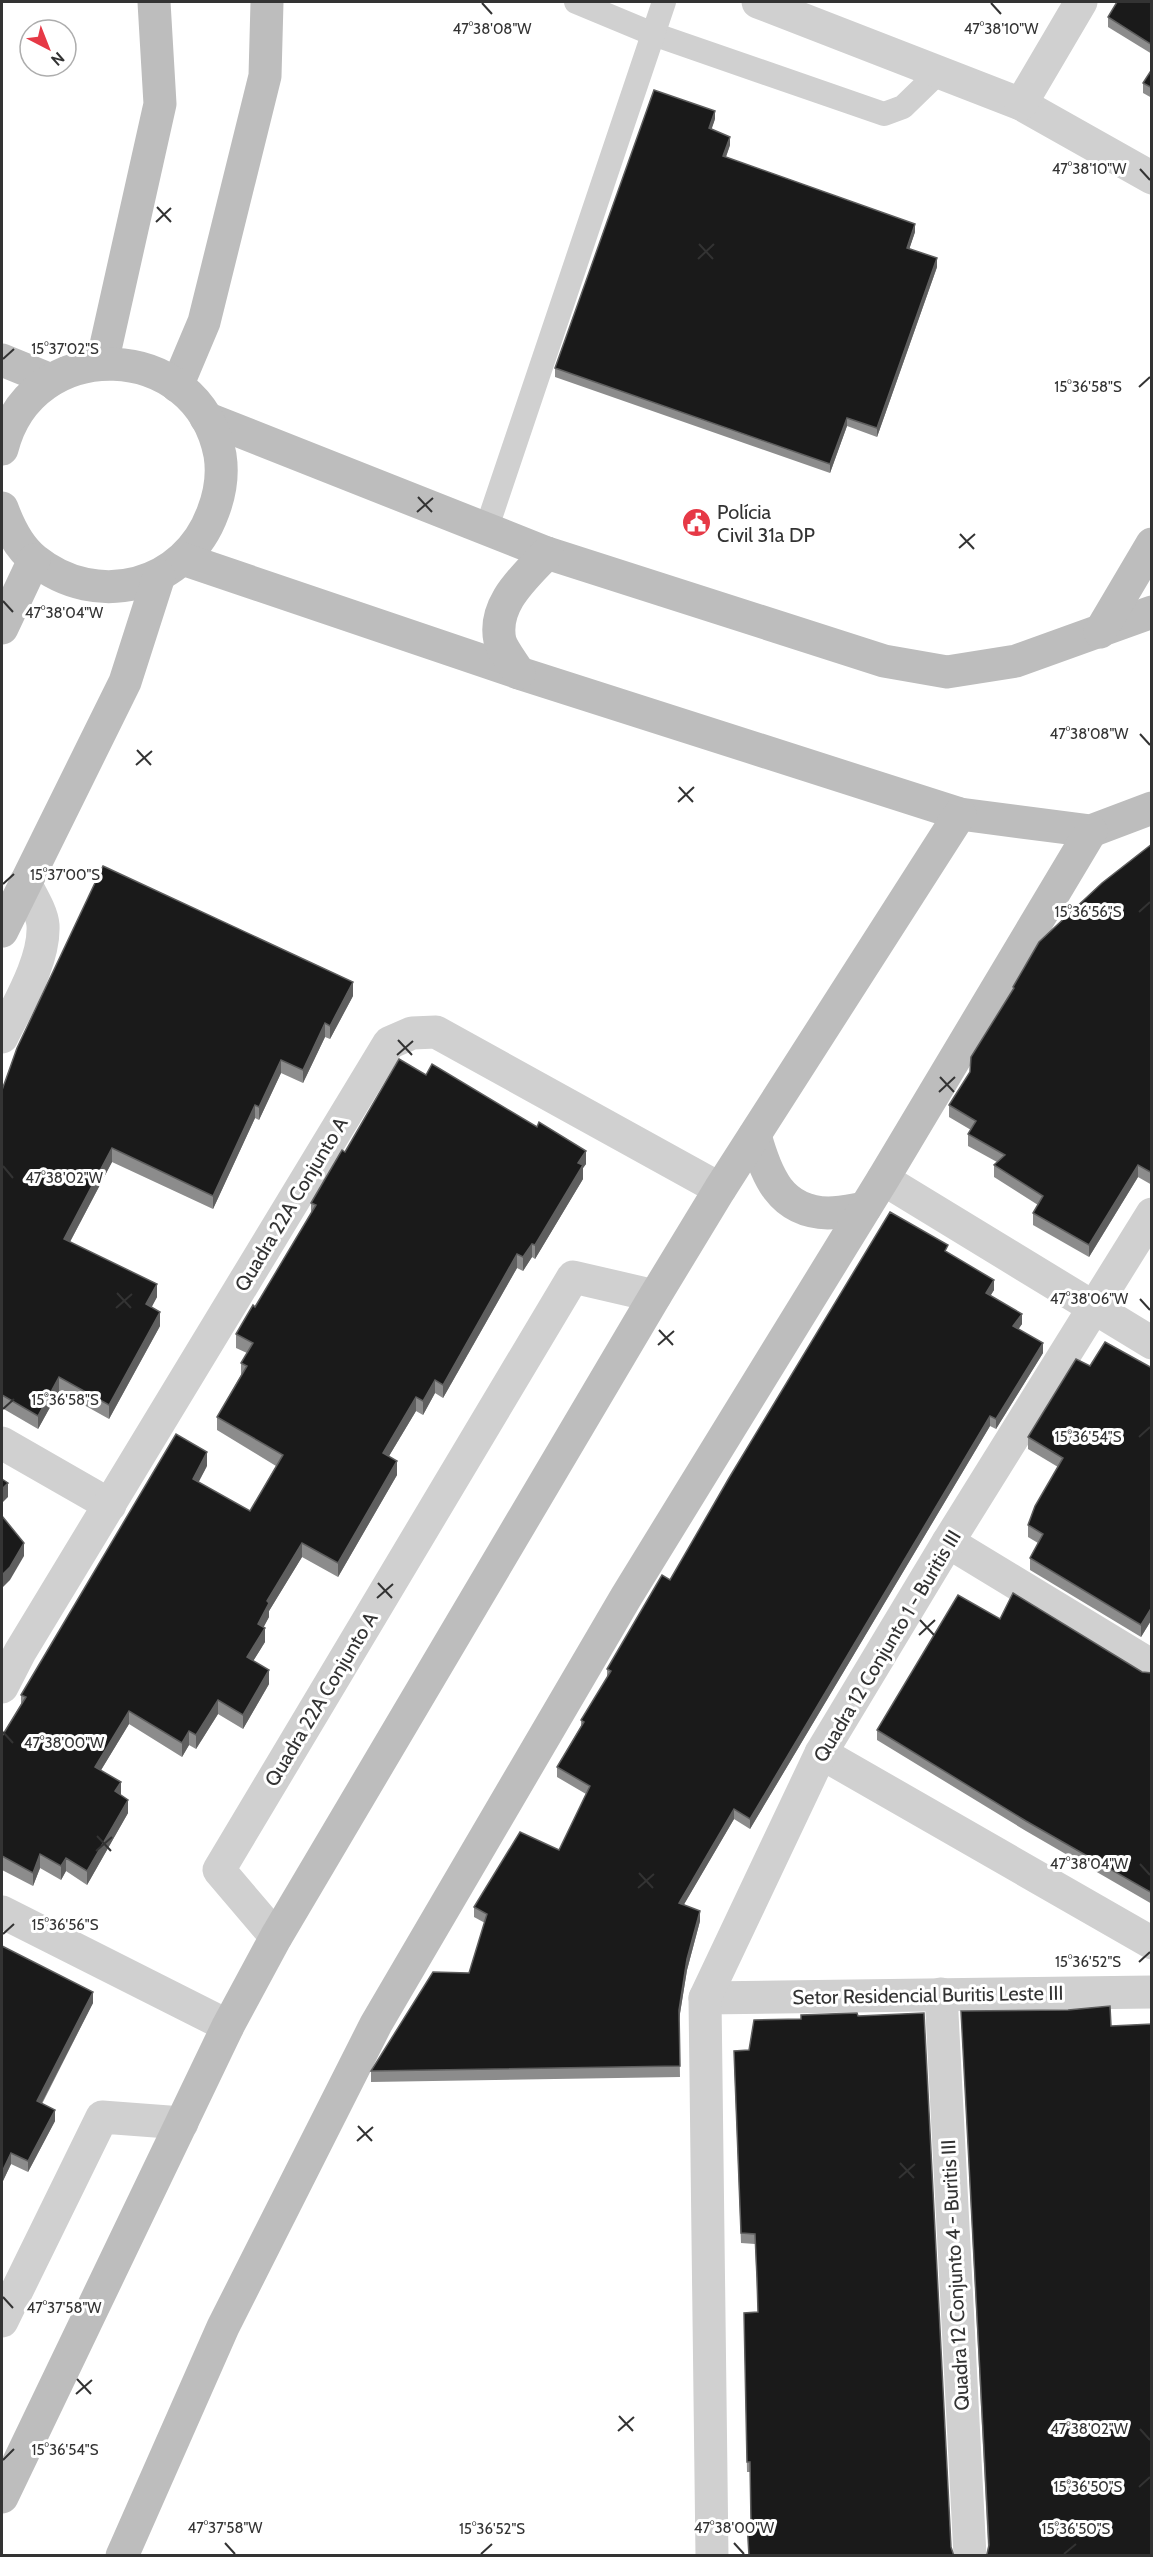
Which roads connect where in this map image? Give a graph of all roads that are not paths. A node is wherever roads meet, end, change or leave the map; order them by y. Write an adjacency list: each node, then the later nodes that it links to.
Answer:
1 (154, 2): 12 (street)
2 (267, 2): 14 (street)
3 (576, 2): 7 (lane)
4 (664, 2): 7 (lane)
5 (758, 2): 8 (street)
6 (1081, 2): 9 (street)
7 (653, 34): 8 (lane); 18 (lane)
8 (939, 72): 9 (street)
9 (1021, 104): 10 (street)
10 (1152, 178)
11 (2, 360): 13 (street)
12 (102, 363): 13 (street); 14 (street)
13 (51, 380): 16 (street)
14 (177, 386): 15 (street)
15 (206, 418): 18 (street); 22 (street)
16 (2, 449)
17 (2, 508): 21 (street)
18 (486, 530): 20 (street)
19 (1152, 544): 25 (street)
20 (547, 553): 25 (street); 26 (street)
21 (34, 560): 22 (street); 24 (street)
22 (171, 567): 26 (street); 30 (street)
23 (1152, 612): 25 (street)
24 (2, 628)
25 (1100, 632)
26 (519, 674): 28 (street)
27 (1152, 808): 29 (street)
28 (960, 814): 29 (street); 33 (street)
29 (1091, 831): 34 (street)
30 (25, 883): 31 (street); 32 (street)
31 (2, 931)
32 (2, 1037)
33 (755, 1135): 35 (street); 36 (street)
34 (883, 1179): 36 (street); 39 (street)
35 (720, 1189): 38 (street); 42 (street, Quadra 22A Conjunto A)
36 (865, 1208): 58 (street)
37 (1152, 1214): 39 (street, Quadra 12 Conjunto 1 - Buritis III)
38 (655, 1296): 49 (street); 49 (street, Quadra 22A Conjunto A)
39 (1093, 1307): 40 (street); 43 (street, Quadra 12 Conjunto 1 - Buritis III)
40 (1152, 1343)
41 (2, 1443): 42 (street)
42 (110, 1505): 44 (street, Quadra 22A Conjunto A)
43 (948, 1542): 45 (street); 47 (street, Quadra 12 Conjunto 1 - Buritis III)
44 (11, 1660): 46 (street, Quadra 22A Conjunto A)
45 (1152, 1666)
46 (2, 1687)
47 (821, 1753): 50 (street); 53 (street, Quadra 12 Conjunto 1 - Buritis III)
48 (2, 1912): 54 (street)
49 (276, 1937): 54 (street)
50 (1152, 1943)
51 (1152, 1992): 52 (street, Setor Residencial Buritis Leste III)
52 (941, 1994): 53 (street, Setor Residencial Buritis Leste III); 60 (street, Quadra 12 Conjunto 4 - Buritis III)
53 (705, 1998): 59 (street)
54 (228, 2026): 55 (street)
55 (182, 2123): 56 (street); 57 (street)
56 (2, 2321)
57 (2, 2497)
58 (128, 2549)
59 (712, 2556)
60 (970, 2556)

